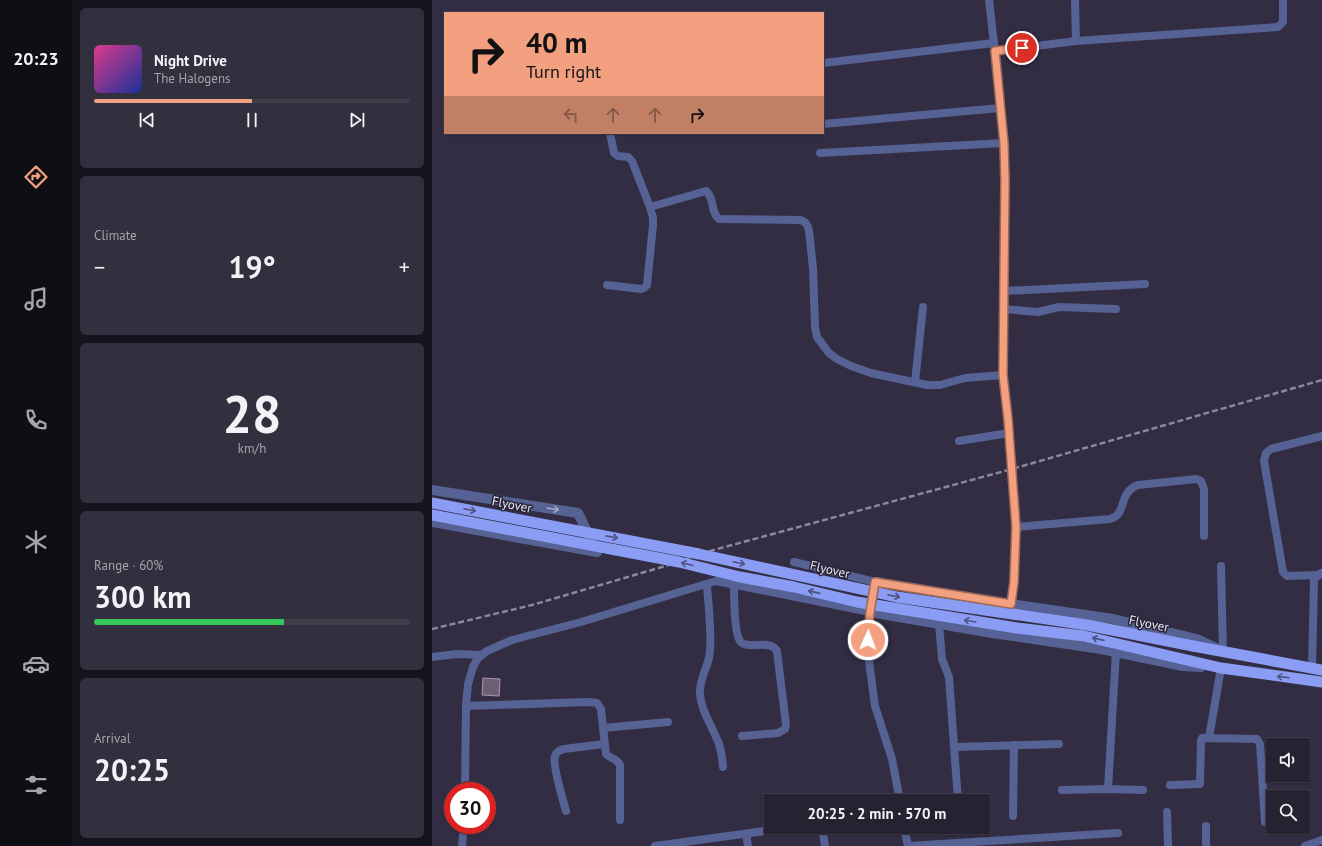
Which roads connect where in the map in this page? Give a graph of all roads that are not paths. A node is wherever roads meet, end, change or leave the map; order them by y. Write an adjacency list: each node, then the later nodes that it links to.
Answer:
1 (989, 0): 5 (street)
2 (1075, 0): 4 (street)
3 (1283, 0): 4 (street)
4 (1076, 41): 5 (street)
5 (995, 47): 6 (street); 7 (street)
6 (824, 63)
7 (1000, 108): 8 (street); 10 (street)
8 (824, 124)
9 (610, 134): 12 (street)
10 (1004, 143): 11 (street); 15 (street)
11 (820, 153)
12 (650, 207): 14 (street); 20 (street)
13 (1145, 284): 15 (street)
14 (606, 285)
15 (1004, 291): 17 (street)
16 (923, 306): 20 (street)
17 (1003, 309): 18 (street); 19 (street)
18 (1116, 309)
19 (1003, 375): 20 (street); 21 (street)
20 (915, 382)
21 (1009, 433): 23 (street); 28 (street)
22 (1322, 436): 32 (street)
23 (959, 441)
24 (432, 490): 27 (street, one-way to 27)
25 (432, 503): 40 (highway, Flyover, one-way to 40, bridge)
26 (432, 515): 43 (highway, Flyover, one-way to 26, bridge)
27 (432, 522)
28 (1016, 527): 29 (street); 36 (street)
29 (1204, 536)
30 (794, 562): 33 (street)
31 (1222, 566): 40 (street)
32 (1320, 574): 44 (street)
33 (875, 582): 36 (street); 37 (street)
34 (707, 584): 35 (street); 41 (street); 55 (street)
35 (734, 584): 37 (street); 49 (street)
36 (1011, 604): 40 (street)
37 (870, 612): 38 (street); 61 (street)
38 (939, 624): 39 (street); 54 (street)
39 (1116, 652): 43 (street); 58 (street)
40 (1223, 652): 44 (highway, Flyover)
41 (481, 655): 42 (street); 46 (street)
42 (432, 657)
43 (1221, 668): 45 (highway, Flyover, one-way to 43); 50 (street)
44 (1317, 669)
45 (1322, 682)
46 (466, 706): 48 (street); 56 (street)
47 (668, 722): 48 (street)
48 (603, 728): 51 (street)
49 (742, 736)
50 (1209, 738): 57 (street); 67 (street)
51 (604, 744): 63 (street); 66 (street)
52 (1059, 744): 53 (street)
53 (1014, 745): 54 (street); 65 (street)
54 (955, 747): 62 (street)
55 (723, 767)
56 (465, 782)
57 (1170, 785)
58 (1108, 789): 59 (street); 60 (street)
59 (1062, 790)
60 (1143, 790)
61 (899, 794)
62 (958, 794)
63 (566, 811)
64 (1167, 812): 82 (street)
65 (1013, 816)
66 (620, 820)
67 (1264, 822)
68 (1206, 826): 83 (street)
69 (764, 831): 72 (street)
70 (1118, 833): 81 (street)
71 (463, 834): 77 (street)
72 (746, 834): 76 (street); 79 (street)
73 (823, 834): 80 (street)
74 (905, 834): 81 (street)
75 (1322, 840): 84 (street)
76 (686, 844): 78 (street)
77 (462, 846)
78 (655, 846)
79 (748, 846)
80 (825, 846)
81 (908, 846)
82 (1168, 846)
83 (1206, 846)
84 (1305, 846)

